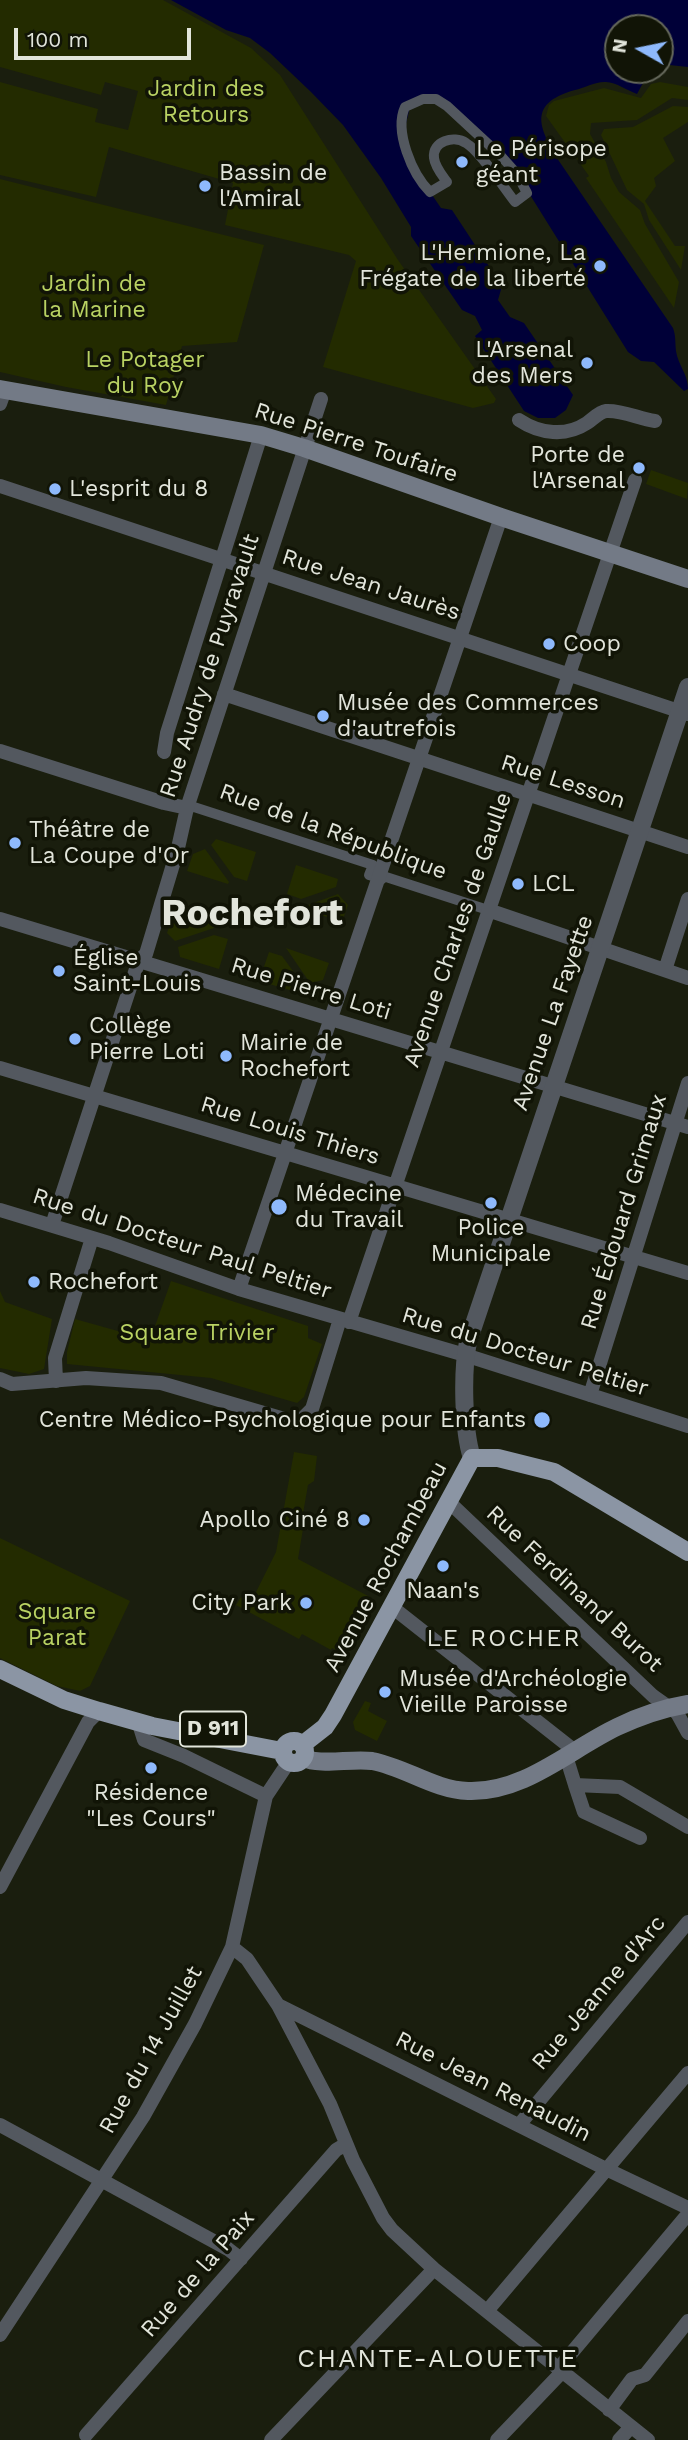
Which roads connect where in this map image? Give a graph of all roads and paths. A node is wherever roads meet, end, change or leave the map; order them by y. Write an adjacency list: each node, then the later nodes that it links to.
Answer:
1 (434, 159): 1 (street)
2 (2, 394): 6 (main road, Rue Pierre Toufaire)
3 (321, 399): 7 (street, Rue Audry de Puyravault)
4 (519, 420): 5 (street)
5 (655, 421)
6 (261, 435): 7 (main road, Rue Pierre Toufaire); 12 (street)
7 (304, 448): 10 (main road, Rue Pierre Toufaire); 13 (street, Rue Audry de Puyravault)
8 (635, 480): 11 (street, Avenue Charles de Gaulle)
9 (0, 486): 12 (street, Rue Jean Jaurès)
10 (501, 517): 11 (main road, Rue Pierre Toufaire); 15 (street)
11 (610, 553): 14 (main road, Rue Pierre Toufaire); 16 (street, Avenue Charles de Gaulle)
12 (222, 559): 13 (street, Rue Jean Jaurès); 21 (street)
13 (263, 573): 15 (street, Rue Jean Jaurès); 18 (street, Rue Audry de Puyravault)
14 (688, 579)
15 (460, 638): 16 (street, Rue Jean Jaurès); 22 (street)
16 (569, 674): 19 (street, Rue Jean Jaurès); 23 (street, Avenue Charles de Gaulle)
17 (688, 687): 19 (street, Avenue La Fayette)
18 (224, 694): 22 (street, Rue Lesson); 24 (street, Rue Audry de Puyravault)
19 (684, 712): 25 (street, Avenue La Fayette)
20 (0, 751): 24 (street, Rue de la République)
21 (164, 752)
22 (419, 758): 23 (street, Rue Lesson); 27 (street)
23 (528, 794): 25 (street, Rue Lesson); 29 (street, Avenue Charles de Gaulle)
24 (187, 808): 27 (street, Rue de la République); 32 (street, Rue Audry de Puyravault)
25 (640, 831): 26 (street, Rue Lesson); 31 (street, Avenue La Fayette)
26 (688, 847)
27 (379, 878): 29 (street, Rue de la République); 35 (street)
28 (688, 899): 33 (street)
29 (488, 910): 31 (street, Rue de la République); 36 (street, Avenue Charles de Gaulle)
30 (0, 919): 32 (street, Rue Pierre Loti)
31 (600, 948): 33 (street, Rue de la République); 39 (street, Avenue La Fayette)
32 (139, 960): 35 (street, Rue Pierre Loti); 40 (street, Rue Audry de Puyravault)
33 (665, 970): 34 (street, Rue de la République)
34 (688, 978)
35 (331, 1019): 36 (street, Rue Pierre Loti); 42 (street)
36 (440, 1053): 39 (street, Rue Pierre Loti); 43 (street, Avenue Charles de Gaulle)
37 (0, 1068): 40 (street, Rue Louis Thiers)
38 (688, 1083): 41 (street, Rue Édouard Grimaux)
39 (553, 1088): 41 (street, Rue Pierre Loti); 45 (street, Avenue La Fayette)
40 (93, 1096): 42 (street, Rue Louis Thiers); 46 (street, Rue Audry de Puyravault)
41 (682, 1126): 48 (street, Rue Édouard Grimaux)
42 (285, 1153): 43 (street, Rue Louis Thiers); 50 (street)
43 (395, 1186): 45 (street, Rue Louis Thiers); 51 (street, Avenue Charles de Gaulle)
44 (2, 1213): 46 (street, Rue du Docteur Paul Peltier)
45 (509, 1221): 48 (street, Rue Louis Thiers); 52 (street, Avenue La Fayette)
46 (52, 1225): 47 (street, Rue du Docteur Paul Peltier)
47 (92, 1238): 50 (street, Rue du Docteur Paul Peltier); 54 (street)
48 (634, 1257): 49 (street, Rue Louis Thiers); 55 (street, Rue Édouard Grimaux)
49 (688, 1273)
50 (239, 1289): 51 (street, Rue du Docteur Paul Peltier)
51 (345, 1320): 52 (street, Rue du Docteur Peltier); 54 (street, Avenue Charles de Gaulle)
52 (465, 1355): 55 (street, Rue du Docteur Peltier); 57 (street, Avenue Rochambeau)
53 (0, 1380): 54 (street)
54 (56, 1381)
55 (590, 1395): 56 (street, Rue du Docteur Peltier)
56 (688, 1426)
57 (472, 1458): 58 (main road, Avenue Rochambeau); 59 (main road)
58 (449, 1502): 60 (main road, Avenue Rochambeau); 63 (street, Rue Ferdinand Burot)
59 (688, 1552)
60 (392, 1607): 67 (main road, Avenue Rochambeau); 68 (street)
61 (0, 1669): 64 (main road, D 911)
62 (688, 1703): 63 (main road, D 911)
63 (668, 1708): 66 (street, Rue Ferdinand Burot); 68 (main road, D 911)
64 (99, 1711): 65 (main road, D 911); 73 (street)
65 (138, 1721): 67 (main road, D 911); 70 (street)
66 (688, 1733)
67 (292, 1752): 68 (main road, D 911); 70 (street, Rue du 14 Juillet)
68 (570, 1753): 69 (street)
69 (575, 1785): 71 (street); 72 (street)
70 (266, 1796): 75 (street, Rue du 14 Juillet)
71 (688, 1827)
72 (640, 1838)
73 (0, 1887)
74 (688, 1922): 79 (street, Rue Jeanne d'Arc)
75 (232, 1947): 76 (street); 82 (street, Rue du 14 Juillet)
76 (278, 2005): 79 (street, Rue Jean Renaudin); 80 (street)
77 (688, 2073): 81 (street)
78 (0, 2125): 82 (street)
79 (519, 2125): 81 (street, Rue Jean Renaudin)
80 (346, 2144): 85 (street, Rue de la Paix); 86 (street)
81 (606, 2169): 83 (street, Rue Jean Renaudin); 87 (street)
82 (103, 2181): 85 (street); 89 (street, Rue du 14 Juillet)
83 (688, 2208)
84 (688, 2214): 90 (street)
85 (241, 2259): 93 (street, Rue de la Paix)
86 (434, 2269): 87 (street); 94 (street)
87 (487, 2311): 90 (street)
88 (688, 2321): 91 (street)
89 (0, 2335)
90 (560, 2370): 91 (street); 95 (street)
91 (609, 2410): 92 (street)
92 (631, 2427): 96 (street); 97 (street)
93 (86, 2435)
94 (271, 2440)
95 (497, 2440)
96 (619, 2440)
97 (648, 2440)

